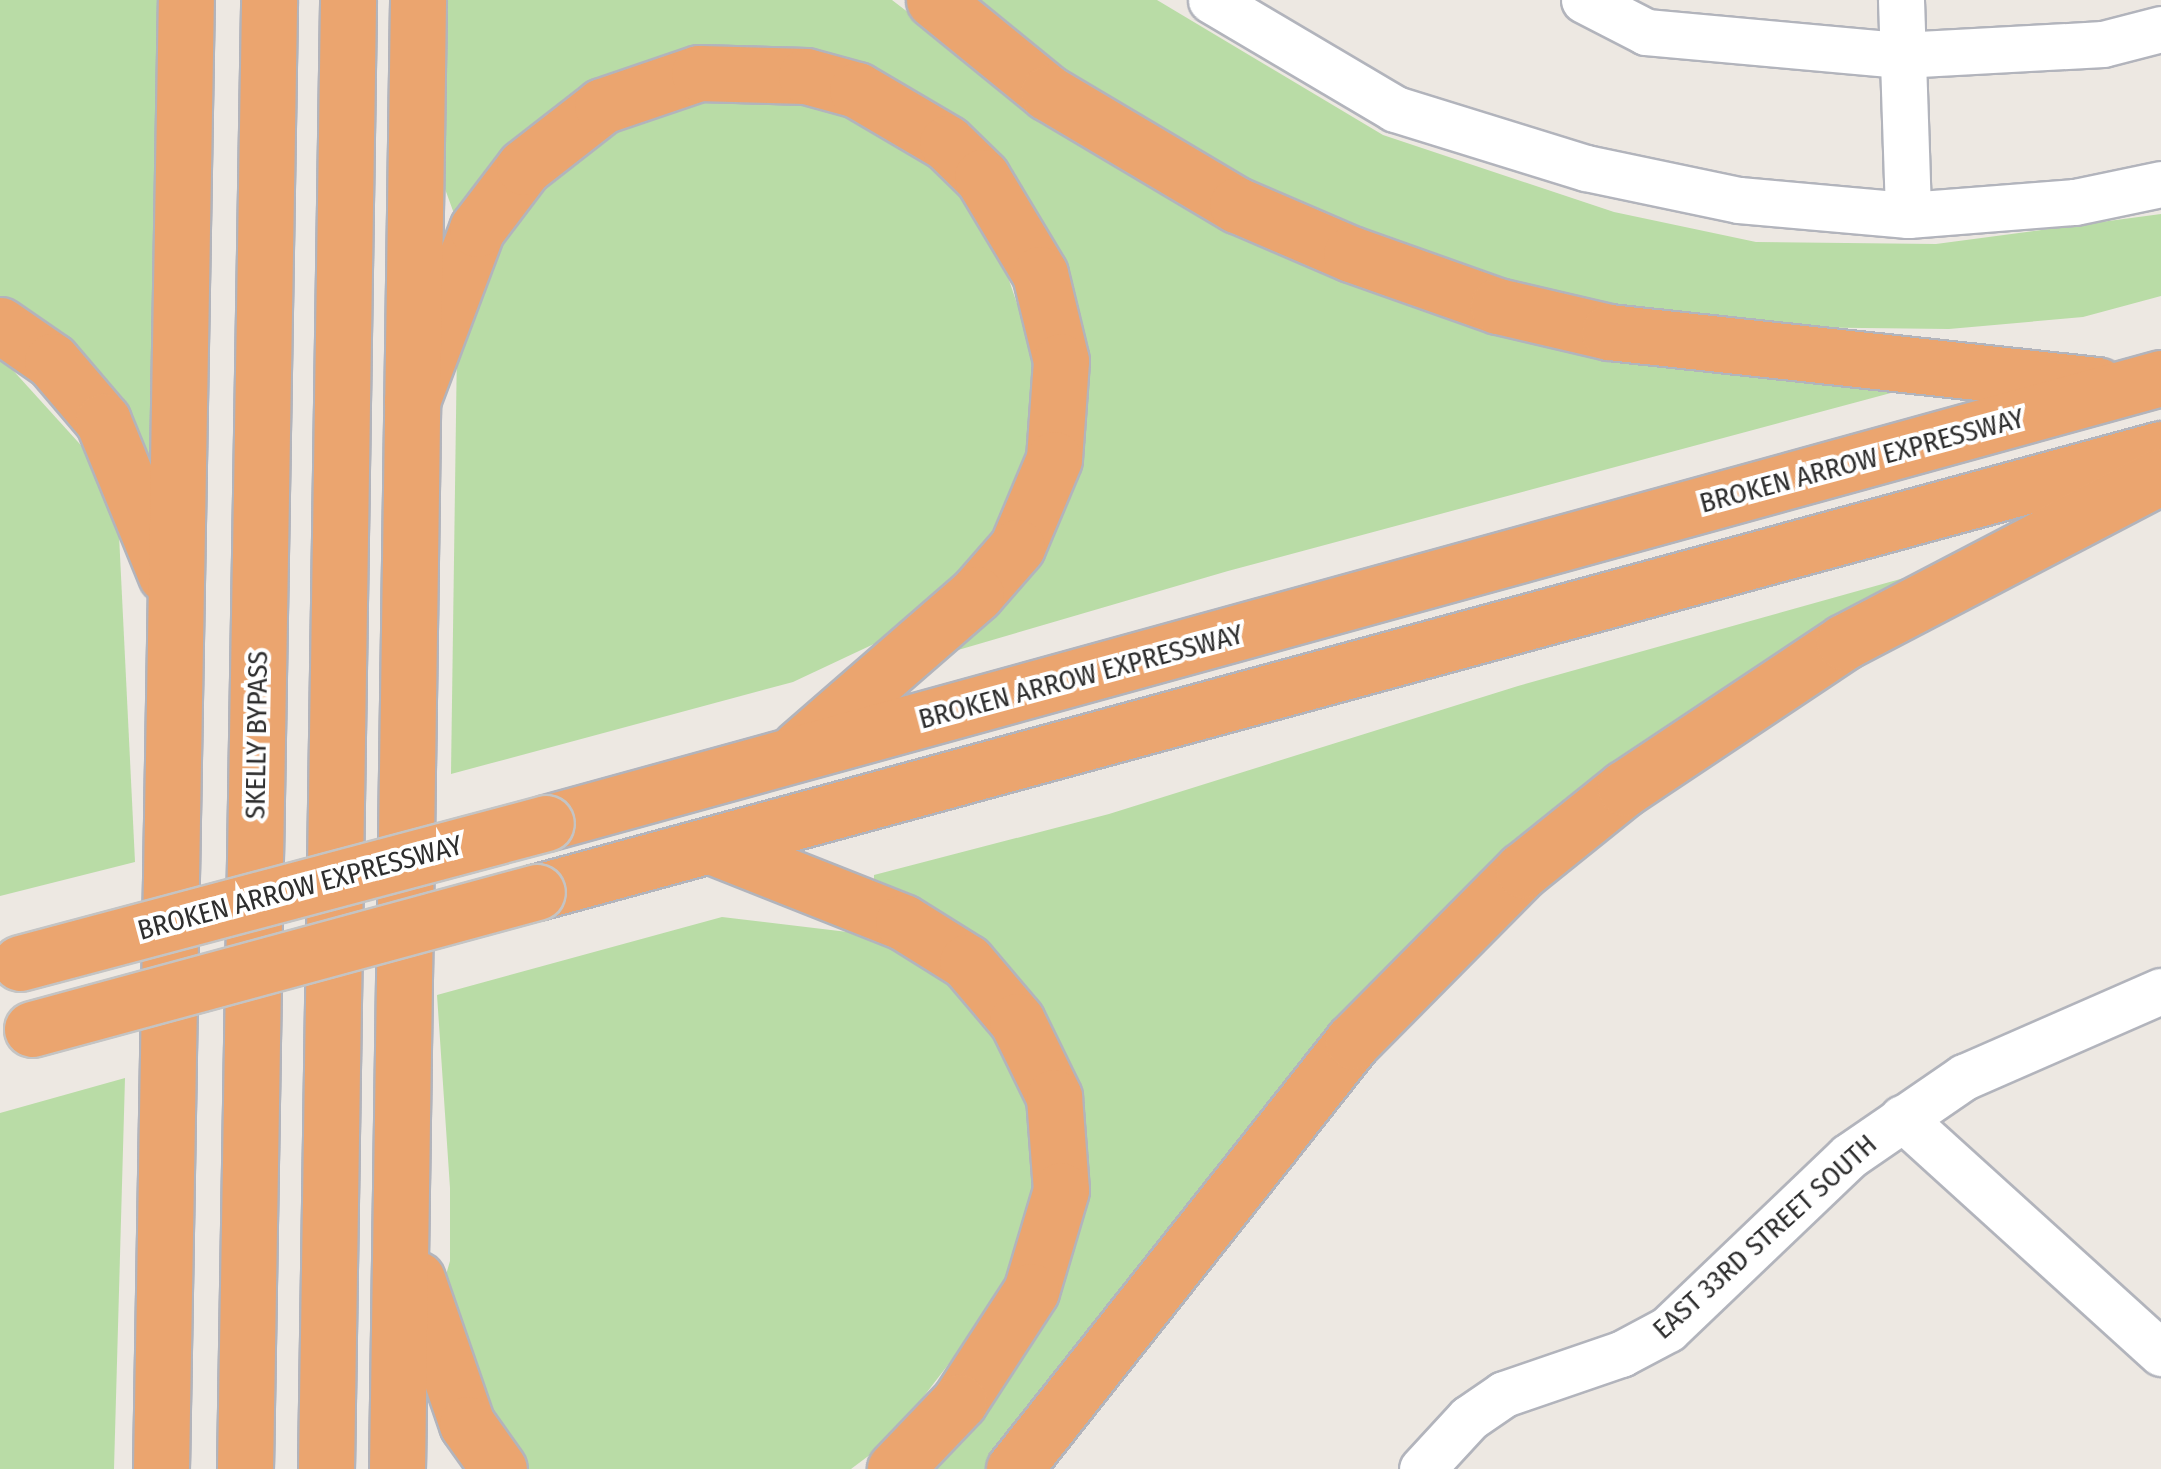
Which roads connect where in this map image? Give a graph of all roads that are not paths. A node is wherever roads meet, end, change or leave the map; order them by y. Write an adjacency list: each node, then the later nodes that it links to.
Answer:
1 (186, 0): 19 (highway)
2 (269, 0): 29 (highway, SKELLY BYPASS)
3 (348, 0): 30 (highway)
4 (418, 0): 16 (highway)
5 (934, 0): 15 (highway)
6 (1211, 0): 13 (street)
7 (1584, 0): 9 (street)
8 (1901, 0): 11 (street)
9 (1660, 16): 11 (street)
10 (2161, 29): 11 (street)
11 (1901, 55): 13 (street)
12 (2161, 184): 13 (street)
13 (1908, 215)
14 (0, 325): 19 (highway)
15 (2143, 383): 20 (highway, BROKEN ARROW EXPRESSWAY)
16 (412, 401): 20 (highway); 26 (highway)
17 (2161, 449): 21 (highway)
18 (2161, 476): 34 (highway)
19 (177, 606): 28 (highway)
20 (788, 758): 22 (highway, BROKEN ARROW EXPRESSWAY, bridge)
21 (710, 846): 24 (highway, bridge); 33 (highway)
22 (10, 965)
23 (2161, 992): 25 (street, EAST 33RD STREET SOUTH)
24 (16, 1034)
25 (1902, 1118): 27 (street); 35 (street, EAST 33RD STREET SOUTH)
26 (401, 1224): 31 (highway); 32 (highway)
27 (2161, 1353)
28 (161, 1469)
29 (245, 1469)
30 (326, 1469)
31 (397, 1469)
32 (499, 1469)
33 (895, 1469)
34 (1014, 1469)
35 (1422, 1469)

